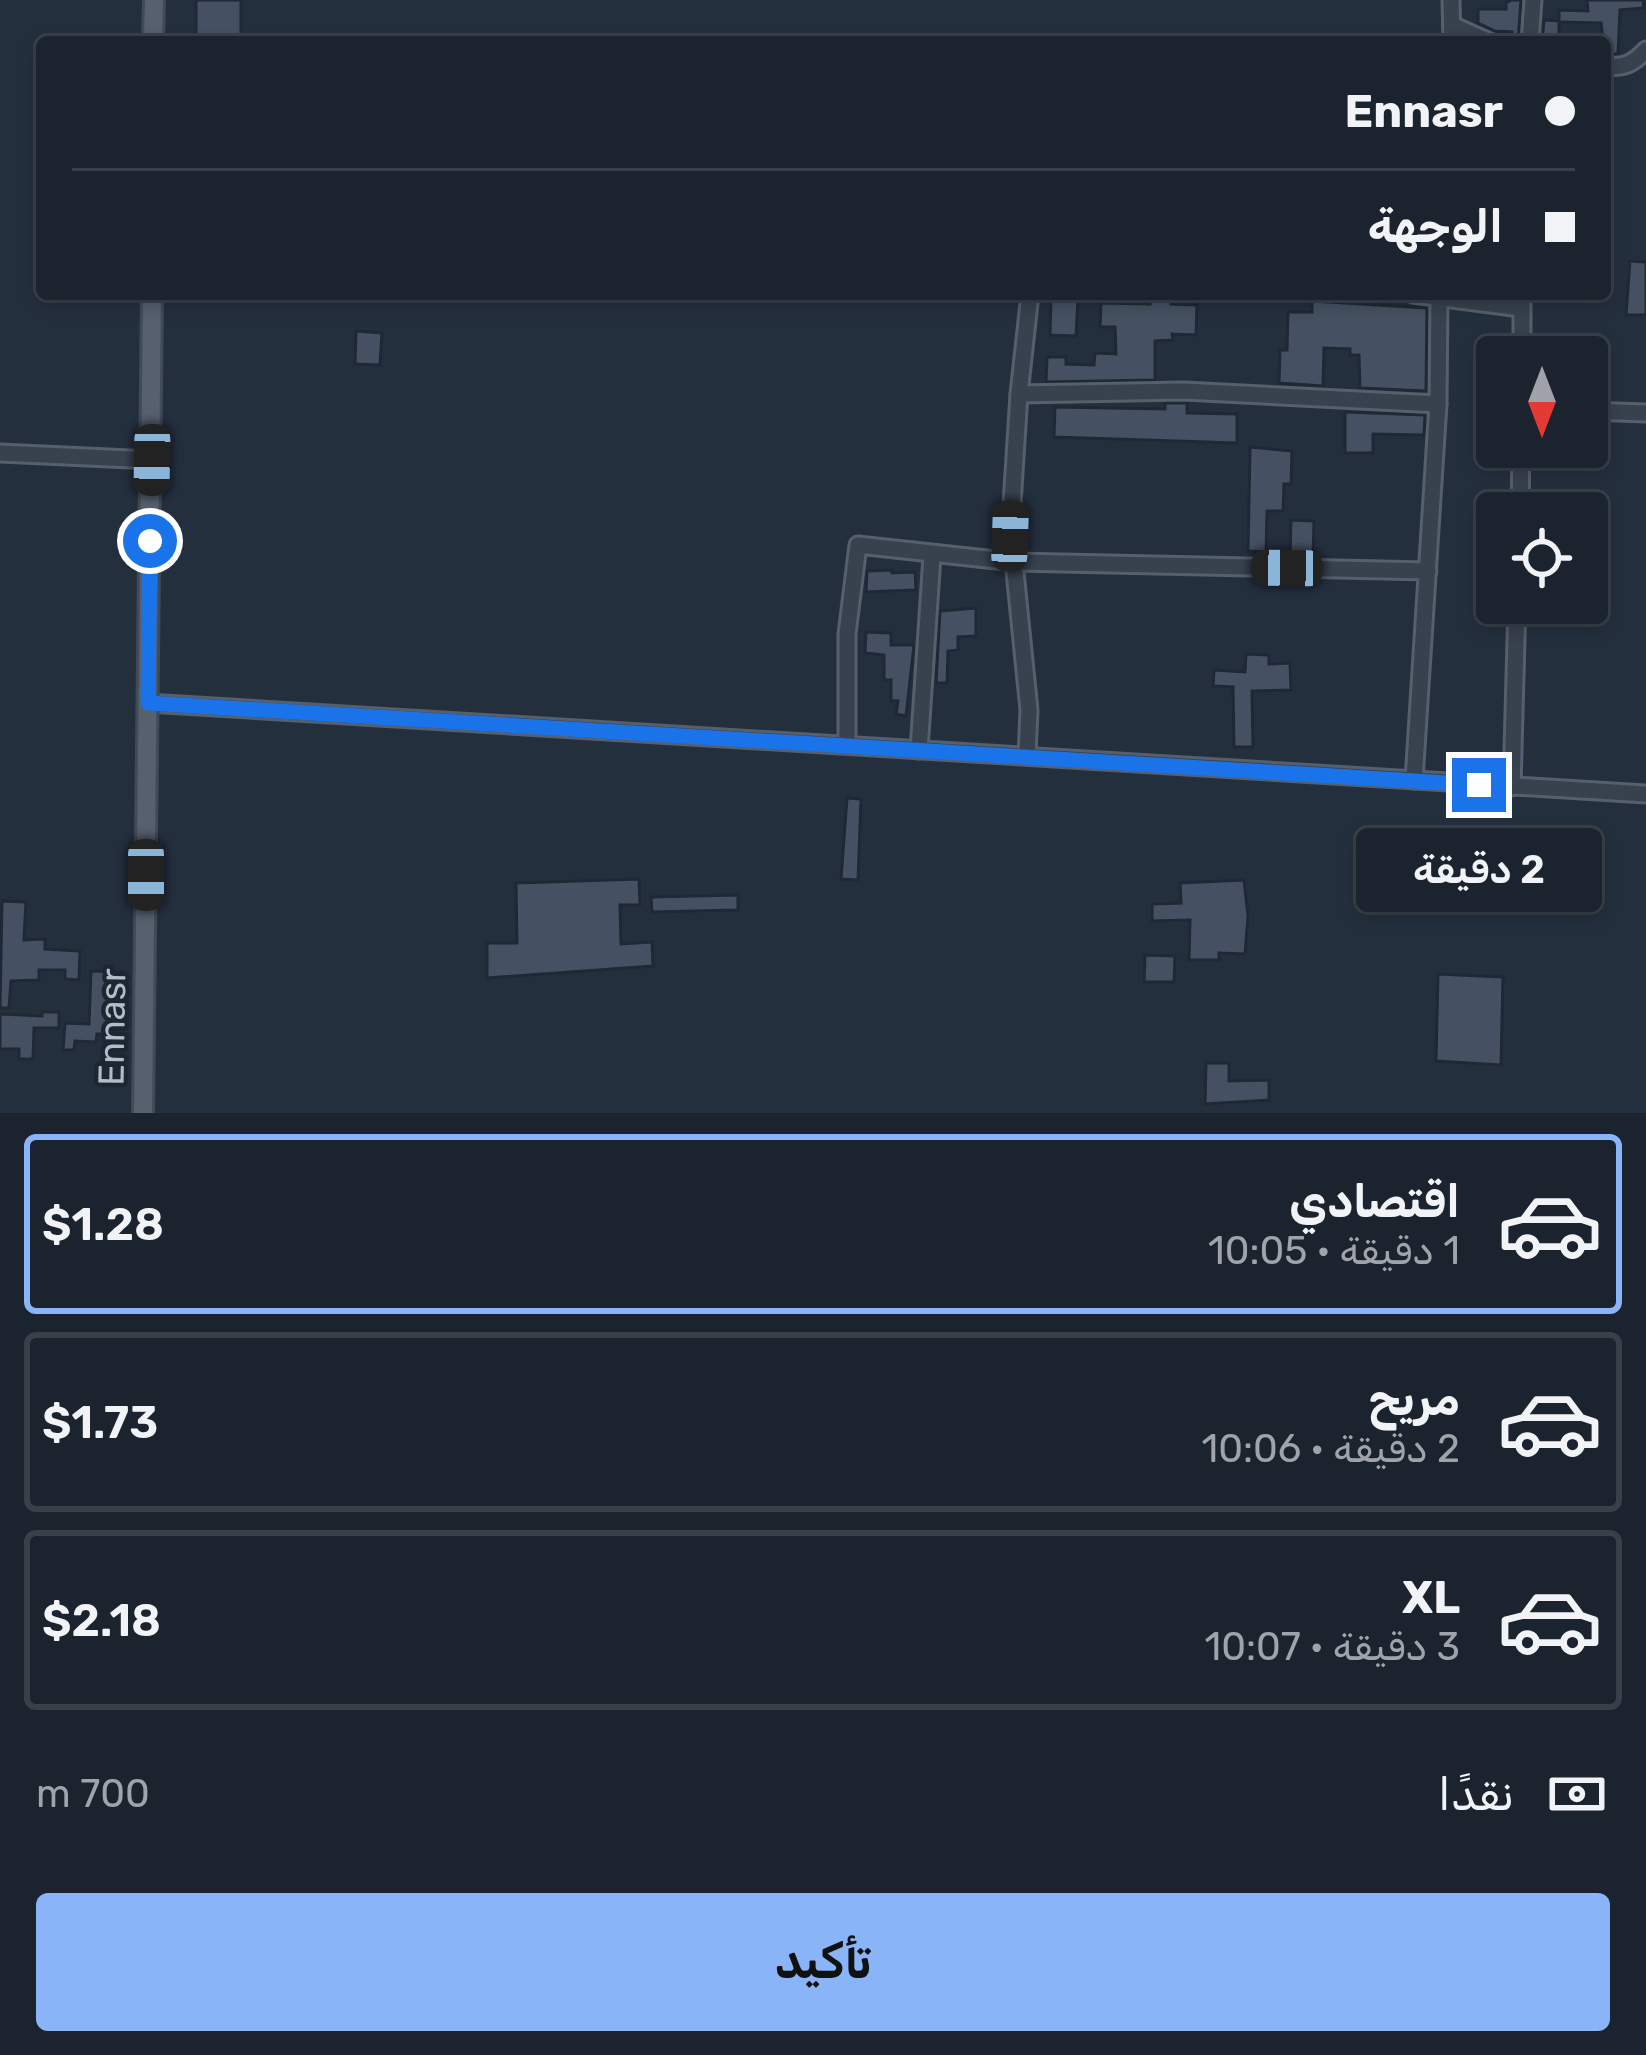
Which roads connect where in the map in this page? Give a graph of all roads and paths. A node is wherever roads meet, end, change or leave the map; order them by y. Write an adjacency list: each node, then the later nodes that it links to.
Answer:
1 (154, 0): 5 (main road)
2 (1451, 0): 4 (street)
3 (1533, 0): 6 (street)
4 (1452, 33)
5 (153, 36)
6 (1530, 36)
7 (1646, 50): 8 (street)
8 (1611, 67)
9 (152, 300): 19 (main road, Ennasr)
10 (1029, 300): 14 (street)
11 (1439, 300): 15 (street)
12 (1521, 301): 13 (street)
13 (1522, 336)
14 (1019, 394): 15 (street); 21 (street)
15 (1438, 404): 22 (street)
16 (1608, 412): 17 (street)
17 (1646, 413)
18 (0, 453): 19 (street)
19 (152, 460): 24 (main road, Ennasr)
20 (932, 556): 21 (street); 25 (street); 26 (street)
21 (1014, 562): 22 (street); 27 (street)
22 (1428, 571): 28 (street)
23 (1516, 624): 29 (street)
24 (148, 703): 25 (street); 31 (main road, Ennasr)
25 (847, 744): 26 (street)
26 (919, 750): 27 (street)
27 (1027, 756): 28 (street)
28 (1414, 780): 29 (street)
29 (1512, 788): 30 (street)
30 (1646, 794)
31 (143, 1113)

